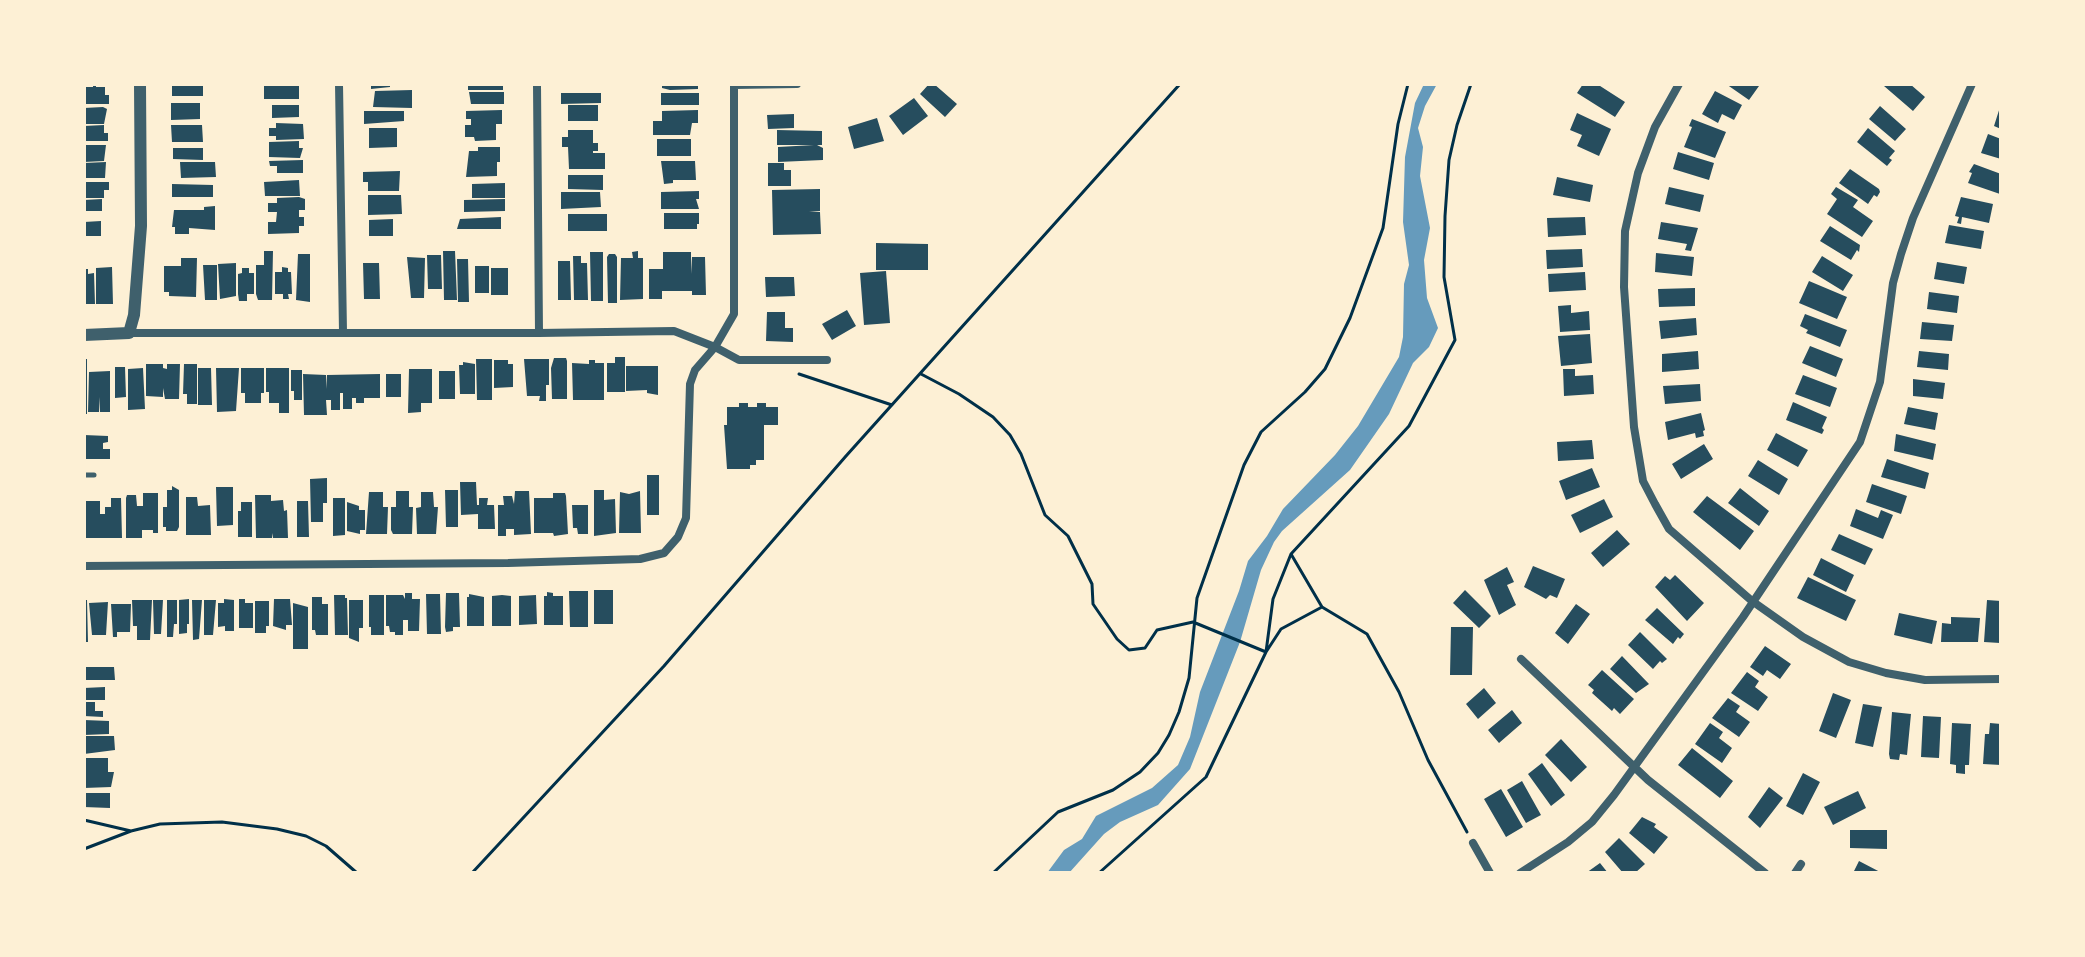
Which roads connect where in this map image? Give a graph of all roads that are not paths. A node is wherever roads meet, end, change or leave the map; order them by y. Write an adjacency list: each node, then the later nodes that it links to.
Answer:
1 (140, 84): 9 (street)
2 (339, 84): 8 (street)
3 (537, 84): 10 (street)
4 (734, 84): 5 (street); 12 (street)
5 (797, 84)
6 (1679, 84): 17 (street)
7 (1972, 84): 17 (street)
8 (343, 332): 9 (street); 10 (street)
9 (129, 333): 11 (street)
10 (539, 333): 12 (street)
11 (84, 335)
12 (715, 347): 13 (street); 16 (street)
13 (827, 360)
14 (84, 475): 15 (lane)
15 (94, 475)
16 (84, 566)
17 (1752, 601): 19 (street); 20 (street)
18 (1521, 659): 20 (street)
19 (2001, 679)
20 (1634, 767): 24 (street); 25 (street)
21 (1473, 843): 23 (street)
22 (1801, 864): 26 (street)
23 (1490, 873)
24 (1520, 873)
25 (1765, 873)
26 (1795, 873)

